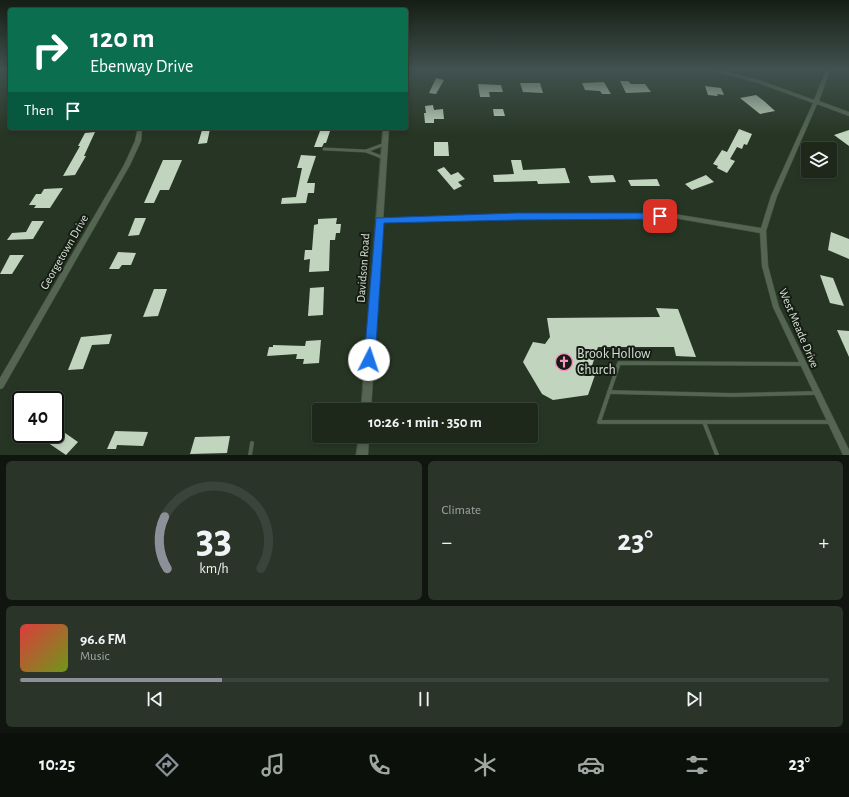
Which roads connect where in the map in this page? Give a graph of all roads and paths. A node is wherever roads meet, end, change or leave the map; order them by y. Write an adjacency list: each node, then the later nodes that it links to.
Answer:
1 (786, 91): 3 (street)
2 (820, 91): 3 (street, West Meade Drive)
3 (816, 102): 4 (street); 12 (street, West Meade Drive)
4 (849, 114)
5 (140, 130): 14 (street, Georgetown Drive)
6 (386, 130): 7 (street, Davidson Road)
7 (385, 144): 9 (lane); 10 (street, Davidson Road)
8 (324, 149): 9 (lane)
9 (366, 151): 10 (lane)
10 (384, 158): 11 (street, Davidson Road)
11 (380, 220): 12 (street); 17 (street, Davidson Road)
12 (762, 231): 13 (street, West Meade Drive)
13 (802, 364): 15 (lane); 16 (street, West Meade Drive)
14 (0, 385)
15 (609, 392): 16 (lane); 18 (lane)
16 (816, 394): 19 (street, West Meade Drive)
17 (366, 403)
18 (704, 422): 19 (lane); 24 (lane)
19 (831, 422): 25 (street, West Meade Drive)
20 (252, 443): 22 (lane)
21 (363, 443): 23 (street)
22 (250, 455)
23 (362, 455)
24 (717, 455)
25 (847, 455)

